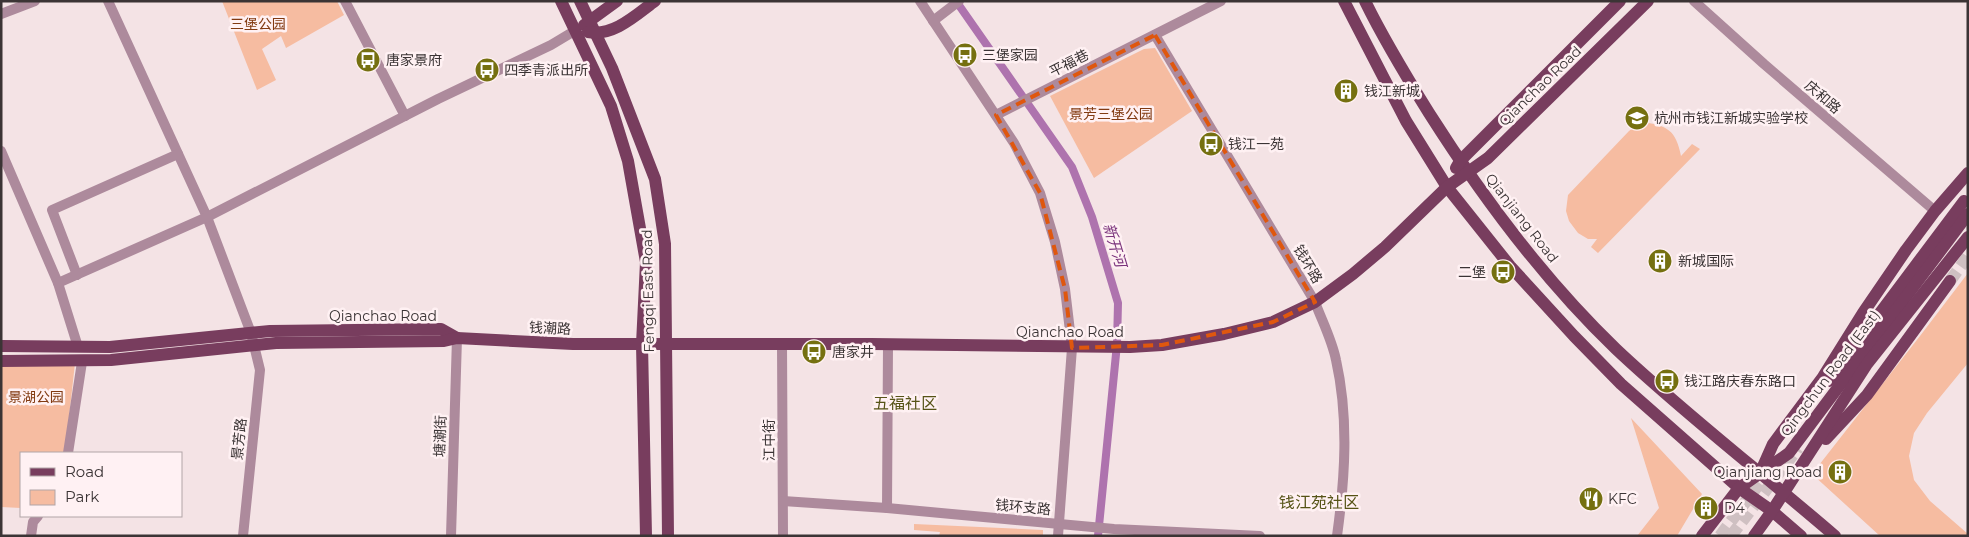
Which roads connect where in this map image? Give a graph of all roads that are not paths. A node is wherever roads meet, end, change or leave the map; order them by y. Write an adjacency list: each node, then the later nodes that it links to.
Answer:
1 (36, 1): 16 (street)
2 (108, 1): 25 (street, 景芳路)
3 (345, 1): 23 (street)
4 (561, 1): 19 (main road, Fengqi East Road)
5 (580, 1): 17 (main road, Fengqi East Road)
6 (617, 1): 17 (main road)
7 (655, 1): 20 (main road)
8 (920, 1): 18 (street)
9 (959, 1): 18 (street)
10 (1221, 1): 21 (street, 平福巷)
11 (1344, 1): 29 (main road)
12 (1365, 1): 26 (main road, Qianjiang Road)
13 (1620, 1): 26 (main road, Qianchao Road)
14 (1648, 1): 27 (main road, Qianchao Road)
15 (1694, 1): 31 (street, 庆和路)
16 (1, 14)
17 (590, 21): 19 (main road); 20 (main road, Fengqi East Road)
18 (934, 21): 22 (street)
19 (576, 30): 20 (main road); 23 (street); 41 (main road, Fengqi East Road)
20 (596, 34): 43 (main road, Fengqi East Road)
21 (1155, 35): 22 (street, 平福巷); 38 (street, 钱环路)
22 (996, 114): 48 (street)
23 (405, 116): 33 (street)
24 (1, 151): 37 (street)
25 (178, 154): 33 (street, 景芳路); 35 (street)
26 (1460, 161): 27 (main road, Qianjiang Road); 29 (main road, Qianchao Road)
27 (1467, 172): 29 (main road, Qianchao Road); 53 (main road, Qianjiang Road)
28 (1968, 173): 31 (main road)
29 (1448, 186): 38 (main road, Qianchao Road); 54 (main road)
30 (1964, 201): 53 (main road)
31 (1935, 211): 53 (main road)
32 (1968, 214): 53 (main road, Qingchun Road (East))
33 (206, 217): 35 (street); 39 (street, 景芳路)
34 (1968, 237): 52 (main road, Qingchun Road (East))
35 (78, 275): 37 (street)
36 (1950, 281): 52 (main road)
37 (58, 283): 47 (street)
38 (1315, 302): 48 (main road, Qianchao Road); 69 (street, 钱环路)
39 (251, 332): 40 (main road, Qianchao Road); 46 (street, 景芳路); 47 (main road, Qianchao Road)
40 (457, 338): 41 (main road, 钱潮路); 46 (main road, Qianchao Road); 63 (street, 塘潮街)
41 (642, 344): 43 (main road, Qianchao Road); 64 (main road, Fengqi East Road)
42 (782, 344): 43 (main road, Qianchao Road); 44 (main road, Qianchao Road); 56 (street, 江中街)
43 (665, 345): 65 (main road, Fengqi East Road)
44 (888, 345): 48 (main road, Qianchao Road); 57 (street)
45 (1, 346): 47 (main road, Qianchao Road)
46 (255, 346): 50 (main road, Qianchao Road); 62 (street, 景芳路)
47 (78, 347)
48 (1072, 348): 60 (street)
49 (1, 361): 50 (main road, Qianchao Road)
50 (82, 362): 51 (street)
51 (68, 452)
52 (1804, 462): 55 (main road, Qingchun Road (East))
53 (1760, 474): 54 (main road, Qingchun Road (East)); 55 (main road, Qianjiang Road)
54 (1739, 488): 58 (main road); 70 (main road, Qingchun Road (East))
55 (1784, 492): 58 (main road, Qingchun Road (East)); 73 (main road, Qianjiang Road)
56 (783, 501): 57 (street, 钱环支路); 66 (street, 江中街)
57 (887, 508): 60 (street, 钱环支路)
58 (1772, 511): 71 (main road, Qingchun Road (East)); 72 (main road)
59 (37, 517): 61 (street)
60 (1060, 524): 67 (street); 68 (street, 钱环支路)
61 (32, 536)
62 (243, 536)
63 (451, 536)
64 (646, 536)
65 (668, 536)
66 (783, 536)
67 (1058, 536)
68 (1260, 536)
69 (1337, 536)
70 (1702, 536)
71 (1754, 536)
72 (1801, 536)
73 (1835, 536)

